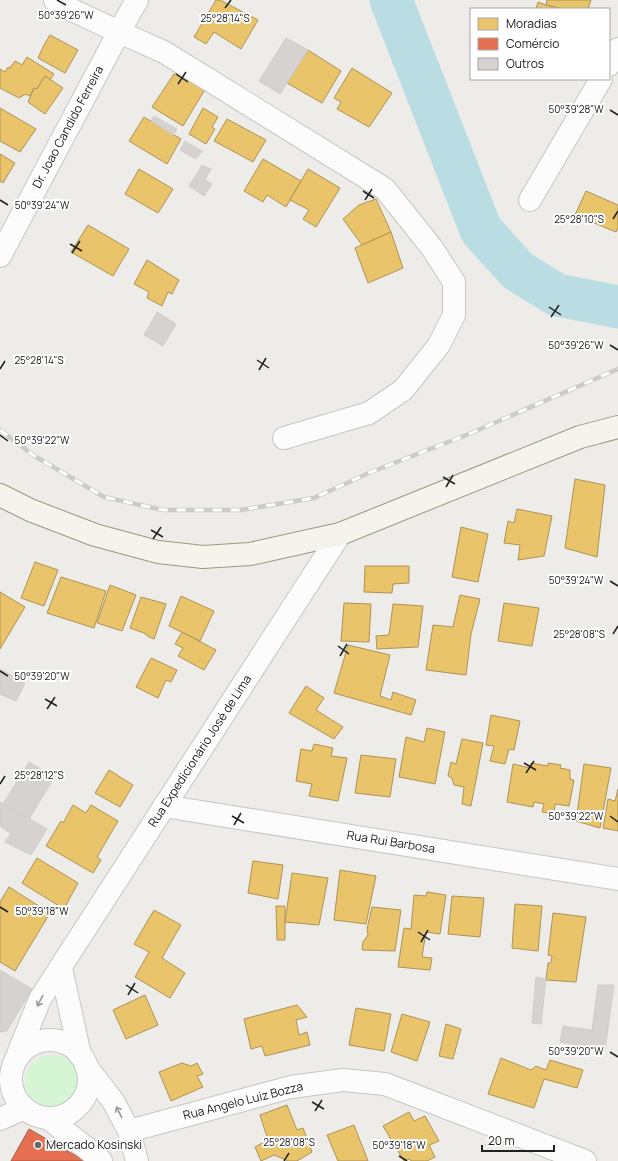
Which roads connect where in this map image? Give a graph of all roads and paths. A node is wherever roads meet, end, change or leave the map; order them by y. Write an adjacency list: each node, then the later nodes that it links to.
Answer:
1 (55, 0): 3 (street)
2 (137, 0): 3 (street, Dr. Joao Candido Ferreira)
3 (119, 32): 8 (street, Dr. Joao Candido Ferreira); 10 (street)
4 (618, 49): 5 (street)
5 (610, 63)
6 (600, 80): 7 (street)
7 (530, 200)
8 (0, 256)
9 (618, 427): 12 (main road)
10 (284, 438)
11 (0, 495): 12 (main road)
12 (340, 534): 13 (street, Rua Expedicionário José de Lima)
13 (164, 806): 14 (street, Rua Rui Barbosa); 15 (street, Rua Expedicionário José de Lima)
14 (618, 879)
15 (61, 968): 16 (street); 17 (street, Rua Expedicionário José de Lima, one-way to 17)
16 (83, 1060): 17 (street); 19 (street); 21 (street, one-way to 16)
17 (8, 1074): 18 (street)
18 (24, 1108): 19 (street); 20 (street)
19 (48, 1118): 22 (street)
20 (0, 1119)
21 (129, 1131): 23 (street); 24 (street, Rua Angelo Luiz Bozza)
22 (102, 1161)
23 (137, 1161)
24 (585, 1161)

